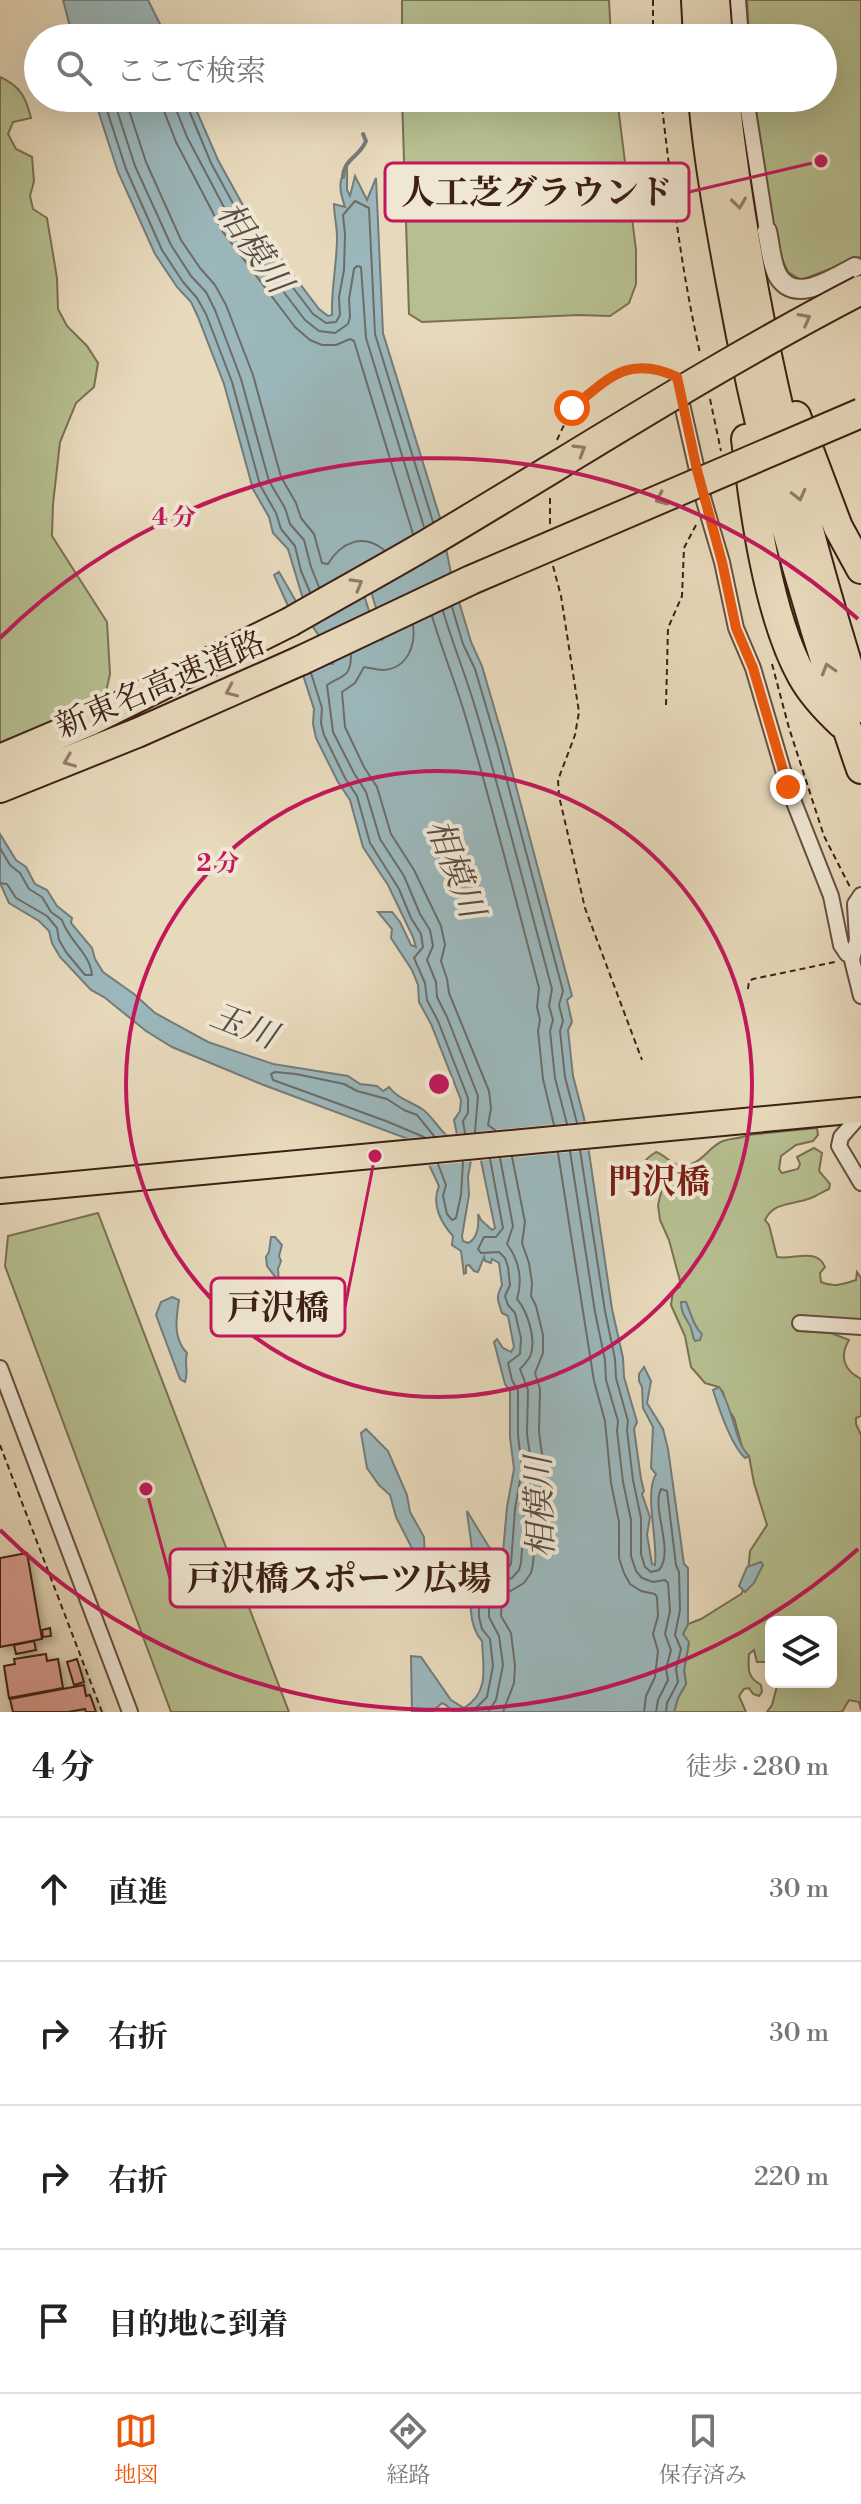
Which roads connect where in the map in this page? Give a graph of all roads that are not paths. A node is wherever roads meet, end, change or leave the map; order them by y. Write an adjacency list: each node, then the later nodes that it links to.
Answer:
1 (696, 0): 4 (highway)
2 (715, 0): 5 (highway)
3 (738, 0): 6 (street)
4 (697, 24)
5 (717, 24)
6 (740, 24)
7 (704, 112): 10 (highway)
8 (727, 112): 13 (highway, one-way to 13)
9 (748, 112): 11 (street)
10 (706, 129): 18 (highway, bridge); 20 (highway, one-way to 10, bridge)
11 (767, 231): 12 (street)
12 (859, 274): 19 (highway, 新東名高速道路, one-way to 12, bridge)
13 (758, 310): 16 (highway, bridge); 17 (highway, one-way to 17, bridge)
14 (677, 377): 23 (street)
15 (861, 413): 21 (highway, 新東名高速道路, one-way to 21, bridge)
16 (861, 569)
17 (861, 708)
18 (861, 738)
19 (0, 759)
20 (861, 769)
21 (0, 788)
22 (861, 895): 23 (street)
23 (852, 958): 24 (street)
24 (861, 996)
25 (861, 1112): 26 (street); 27 (main road)
26 (861, 1183)
27 (0, 1191)
28 (800, 1323): 29 (street)
29 (861, 1327)
30 (0, 1368): 31 (street)
31 (130, 1712)

